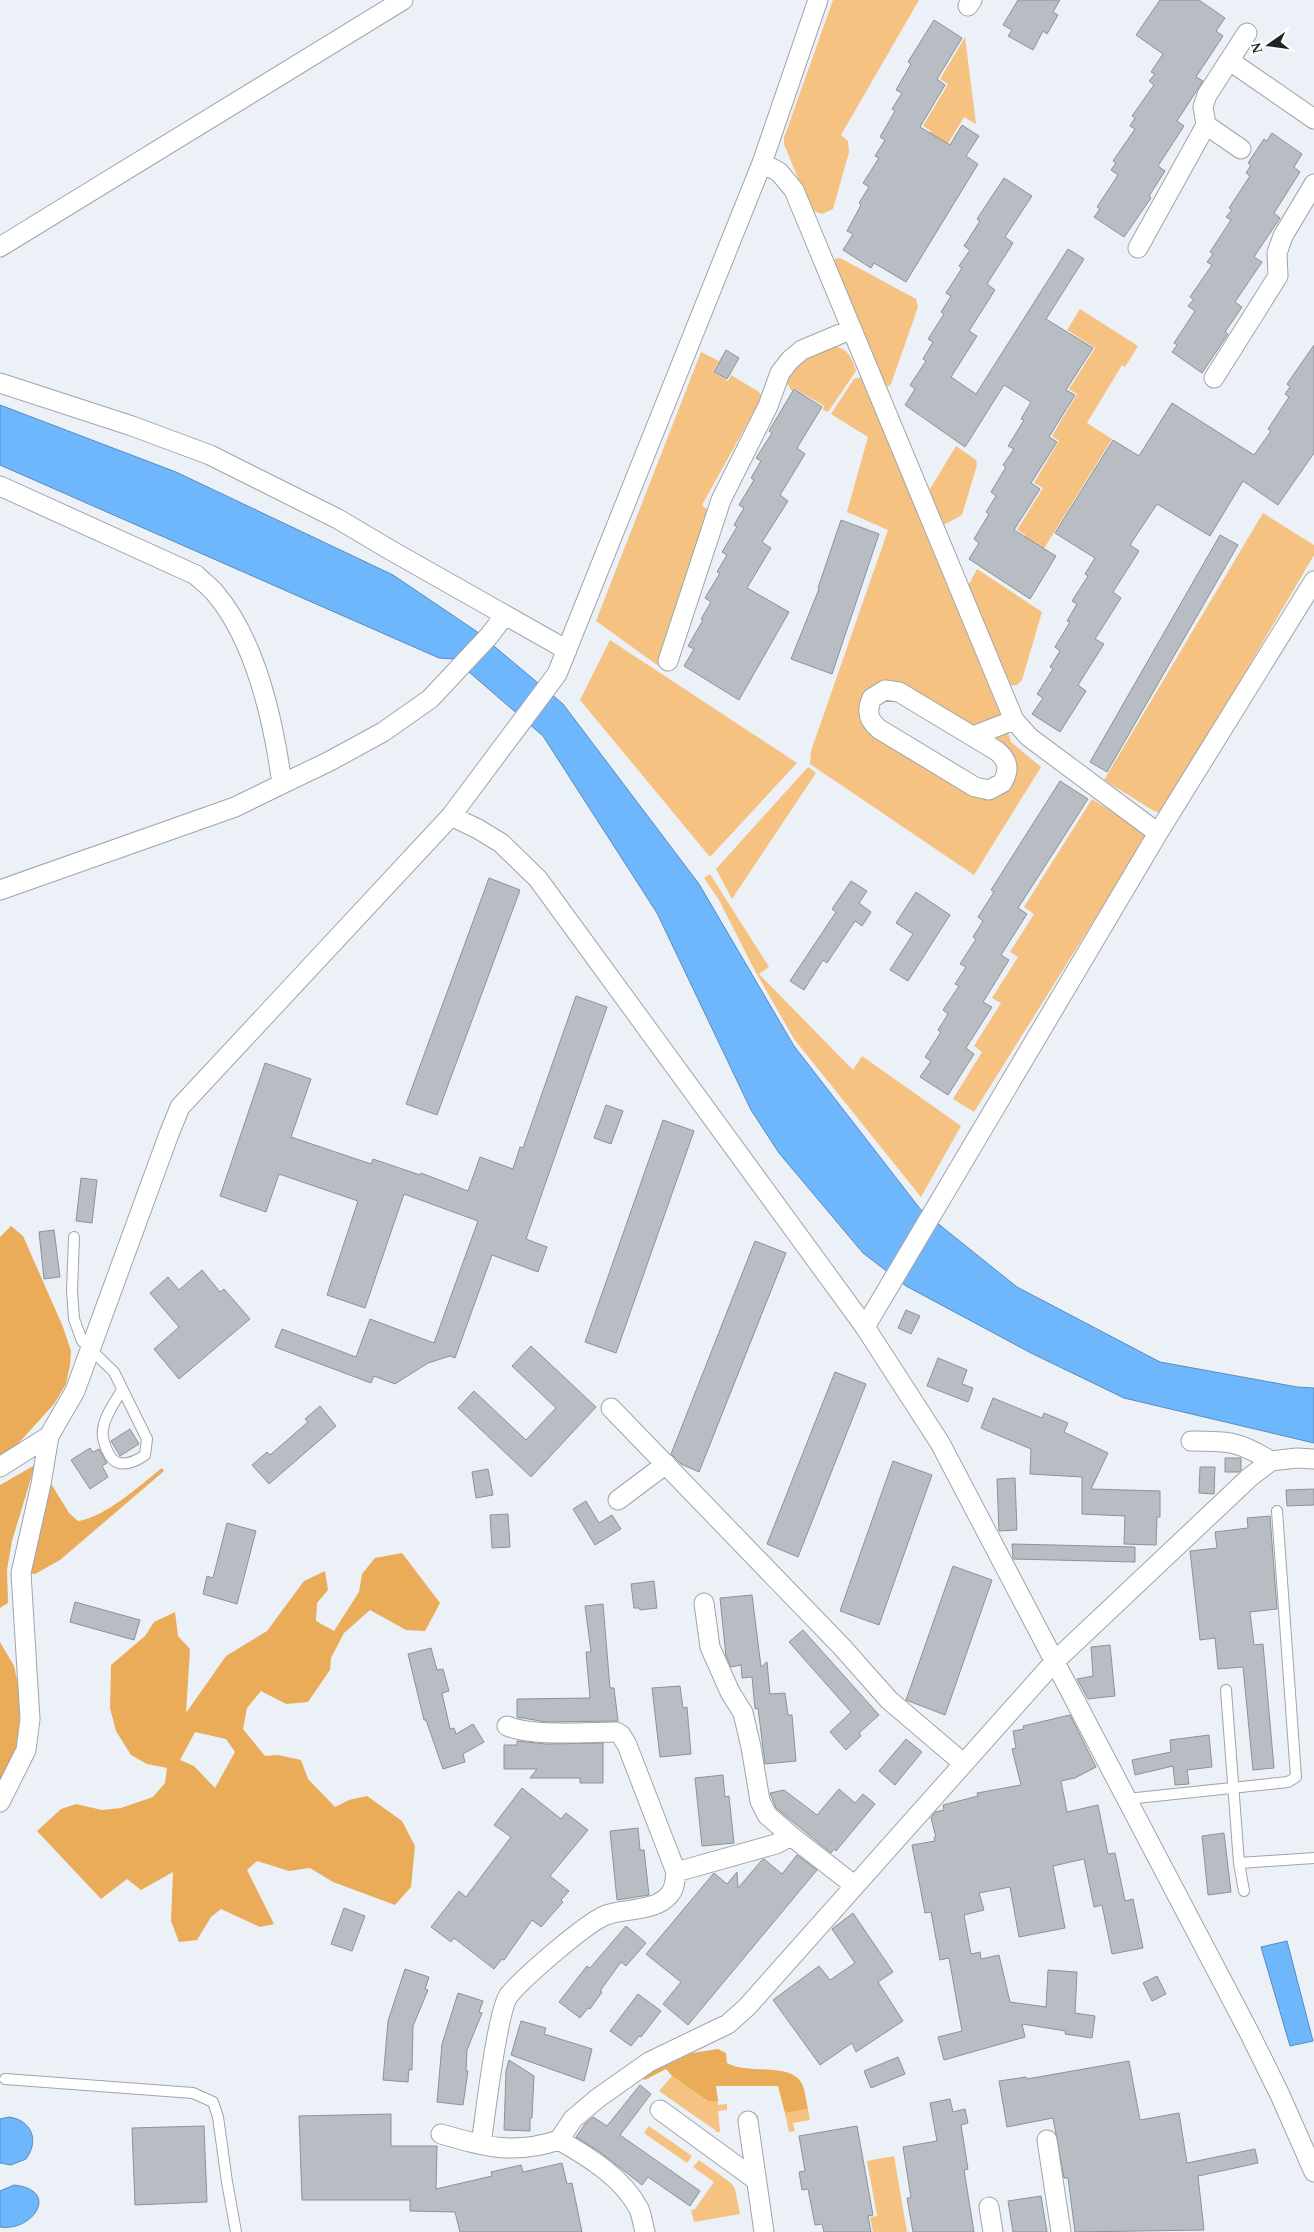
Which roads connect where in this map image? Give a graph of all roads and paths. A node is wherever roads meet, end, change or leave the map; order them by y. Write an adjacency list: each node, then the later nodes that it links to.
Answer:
1 (403, 0): 11 (street)
2 (818, 0): 8 (street)
3 (1247, 33): 4 (street)
4 (1230, 61): 5 (street); 6 (street)
5 (1314, 119)
6 (1206, 126): 7 (street); 12 (street)
7 (1241, 149)
8 (762, 163): 13 (street); 19 (street)
9 (1314, 184): 10 (street)
10 (1309, 204): 14 (street)
11 (0, 247)
12 (1138, 248)
13 (852, 330): 20 (street); 21 (street)
14 (1214, 378)
15 (0, 382): 18 (street)
16 (0, 486): 23 (street)
17 (1314, 581): 25 (street)
18 (505, 615): 19 (street); 23 (street)
19 (567, 650): 24 (street)
20 (668, 661)
21 (1014, 720): 22 (street); 25 (street)
22 (973, 736): 22 (street)
23 (282, 784): 26 (street)
24 (452, 816): 28 (street); 29 (street)
25 (1158, 833): 28 (street)
26 (0, 890)
27 (74, 1237): 29 (lane)
28 (865, 1327): 41 (street)
29 (91, 1351): 30 (lane); 32 (street)
30 (122, 1390): 30 (lane)
31 (611, 1408): 36 (street)
32 (49, 1436): 37 (street); 47 (street)
33 (1191, 1441): 35 (street)
34 (1314, 1458): 35 (street)
35 (1271, 1461): 41 (street)
36 (666, 1464): 38 (street); 44 (street)
37 (0, 1467)
38 (618, 1500)
39 (1276, 1511): 45 (lane)
40 (704, 1603): 48 (street)
41 (1055, 1661): 44 (street); 46 (street)
42 (1226, 1690): 45 (lane)
43 (508, 1726): 51 (street)
44 (964, 1763): 52 (street)
45 (1234, 1788): 46 (lane); 50 (lane)
46 (1127, 1800): 61 (street)
47 (0, 1802)
48 (790, 1836): 51 (street); 52 (street)
49 (1314, 1858): 50 (lane)
50 (1239, 1863): 53 (lane)
51 (676, 1872): 60 (street)
52 (854, 1886): 58 (street)
53 (1244, 1891)
54 (5, 2079): 64 (lane)
55 (660, 2110): 62 (street)
56 (748, 2121): 62 (street)
57 (441, 2134): 60 (street)
58 (559, 2140): 60 (street); 65 (street)
59 (1047, 2140): 68 (street)
60 (481, 2144)
61 (1314, 2172)
62 (756, 2180): 66 (street)
63 (989, 2206): 67 (street)
64 (236, 2232)
65 (645, 2232)
66 (764, 2232)
67 (993, 2232)
68 (1061, 2232)

